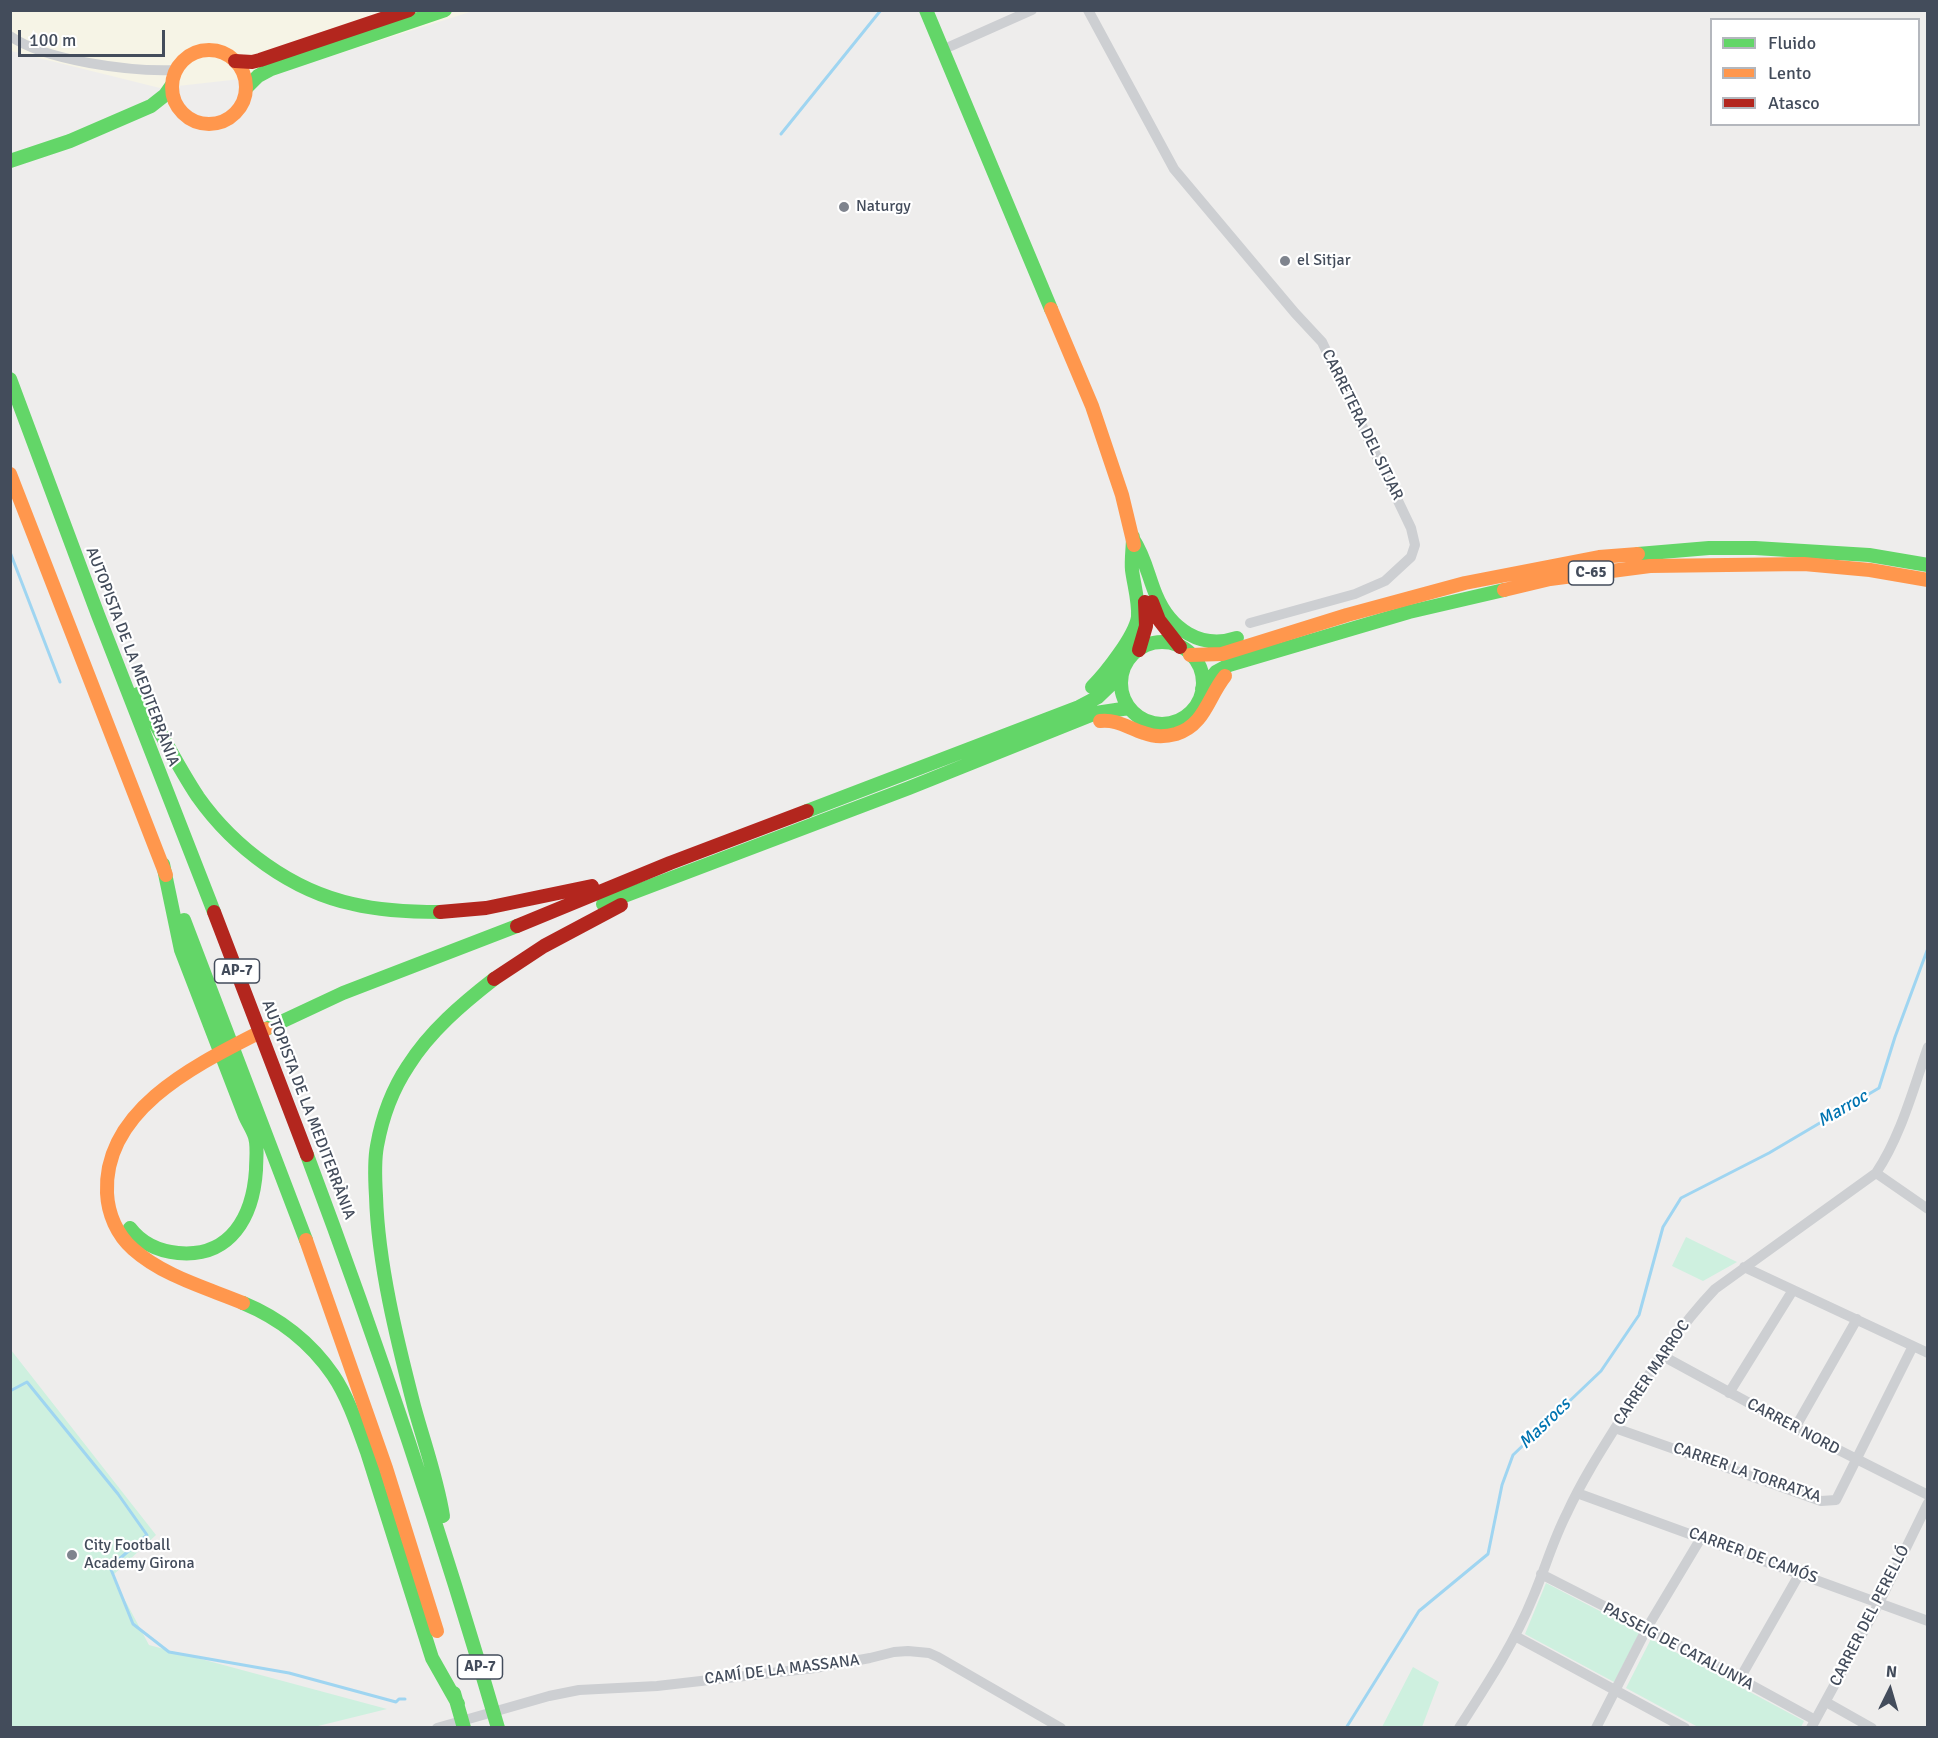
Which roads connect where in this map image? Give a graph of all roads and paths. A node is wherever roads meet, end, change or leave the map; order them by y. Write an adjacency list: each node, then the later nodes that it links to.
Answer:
1 (410, 10): 8 (main road)
2 (445, 10): 11 (main road)
3 (926, 10): 7 (main road)
4 (1032, 10): 7 (street)
5 (1088, 10): 22 (street, CARRETERA DEL SITJAR)
6 (10, 36): 9 (street)
7 (942, 50): 17 (main road)
8 (236, 61): 9 (main road); 11 (main road)
9 (176, 70): 10 (main road)
10 (172, 85): 12 (main road); 13 (main road)
11 (246, 88): 13 (main road)
12 (151, 106): 13 (main road); 14 (main road)
13 (179, 110)
14 (10, 161)
15 (10, 379): 18 (main road, AUTOPISTA DE LA MEDITERRÀNIA / AP-7)
16 (10, 474): 32 (main road, AP-7)
17 (1133, 537): 21 (main road, C-65); 23 (main road); 24 (main road); 30 (main road)
18 (71, 547): 31 (main road); 53 (main road, AUTOPISTA DE LA MEDITERRÀNIA / AP-7)
19 (1928, 565): 21 (main road, C-65)
20 (1928, 580): 25 (main road, C-65)
21 (1347, 615): 24 (main road, C-65)
22 (1250, 623)
23 (1139, 650): 24 (main road, C-65); 26 (main road)
24 (1185, 651): 27 (main road)
25 (1264, 656): 27 (main road, C-65); 29 (main road, C-65)
26 (1122, 674): 28 (main road); 30 (main road)
27 (1202, 688): 28 (main road, C-65)
28 (1129, 708): 29 (main road)
29 (1046, 734): 33 (main road)
30 (976, 746): 31 (main road)
31 (691, 855): 34 (main road)
32 (163, 864): 36 (main road); 63 (main road, AP-7)
33 (696, 870): 34 (main road); 53 (main road)
34 (290, 1022): 36 (main road)
35 (1928, 1047): 37 (street, CARRER MARROC)
36 (213, 1063): 63 (main road)
37 (1876, 1173): 38 (street); 39 (street, CARRER MARROC)
38 (1928, 1209)
39 (1744, 1267): 40 (street); 44 (street, CARRER MARROC)
40 (1793, 1290): 41 (street); 45 (street)
41 (1857, 1319): 42 (street); 47 (street)
42 (1914, 1346): 43 (street); 48 (street)
43 (1928, 1353)
44 (1661, 1355): 45 (street, CARRER NORD); 46 (street, CARRER MARROC)
45 (1729, 1393): 47 (street, CARRER NORD)
46 (1615, 1428): 48 (street, CARRER LA TORRATXA); 49 (street, CARRER MARROC)
47 (1795, 1428): 48 (street, CARRER NORD)
48 (1857, 1460): 50 (street, CARRER NORD)
49 (1577, 1493): 52 (street, CARRER DE CAMÓS); 55 (street, CARRER MARROC)
50 (1928, 1495)
51 (1928, 1503): 56 (street, CARRER DEL PERELLÓ)
52 (1701, 1538): 54 (street, CARRER DE CAMÓS); 58 (street)
53 (451, 1568): 67 (main road, AUTOPISTA DE LA MEDITERRÀNIA / AP-7)
54 (1800, 1573): 56 (street, CARRER DE CAMÓS); 60 (street)
55 (1542, 1575): 58 (street, PASSEIG DE CATALUNYA); 59 (street, CARRER MARROC)
56 (1879, 1603): 57 (street, CARRER DE CAMÓS); 62 (street, CARRER DEL PERELLÓ)
57 (1928, 1621)
58 (1647, 1628): 60 (street, PASSEIG DE CATALUNYA); 61 (street)
59 (1515, 1636): 61 (street); 69 (street, CARRER MARROC)
60 (1739, 1680): 64 (street, PASSEIG DE CATALUNYA)
61 (1615, 1690): 70 (street); 71 (street)
62 (1826, 1702): 64 (street, CARRER DEL PERELLÓ); 72 (street)
63 (458, 1704): 66 (main road, AP-7)
64 (1813, 1724)
65 (437, 1728): 68 (street, CAMÍ DE LA MASSANA)
66 (464, 1728)
67 (498, 1728)
68 (1061, 1728)
69 (1458, 1728)
70 (1596, 1728)
71 (1685, 1728)
72 (1872, 1728)

